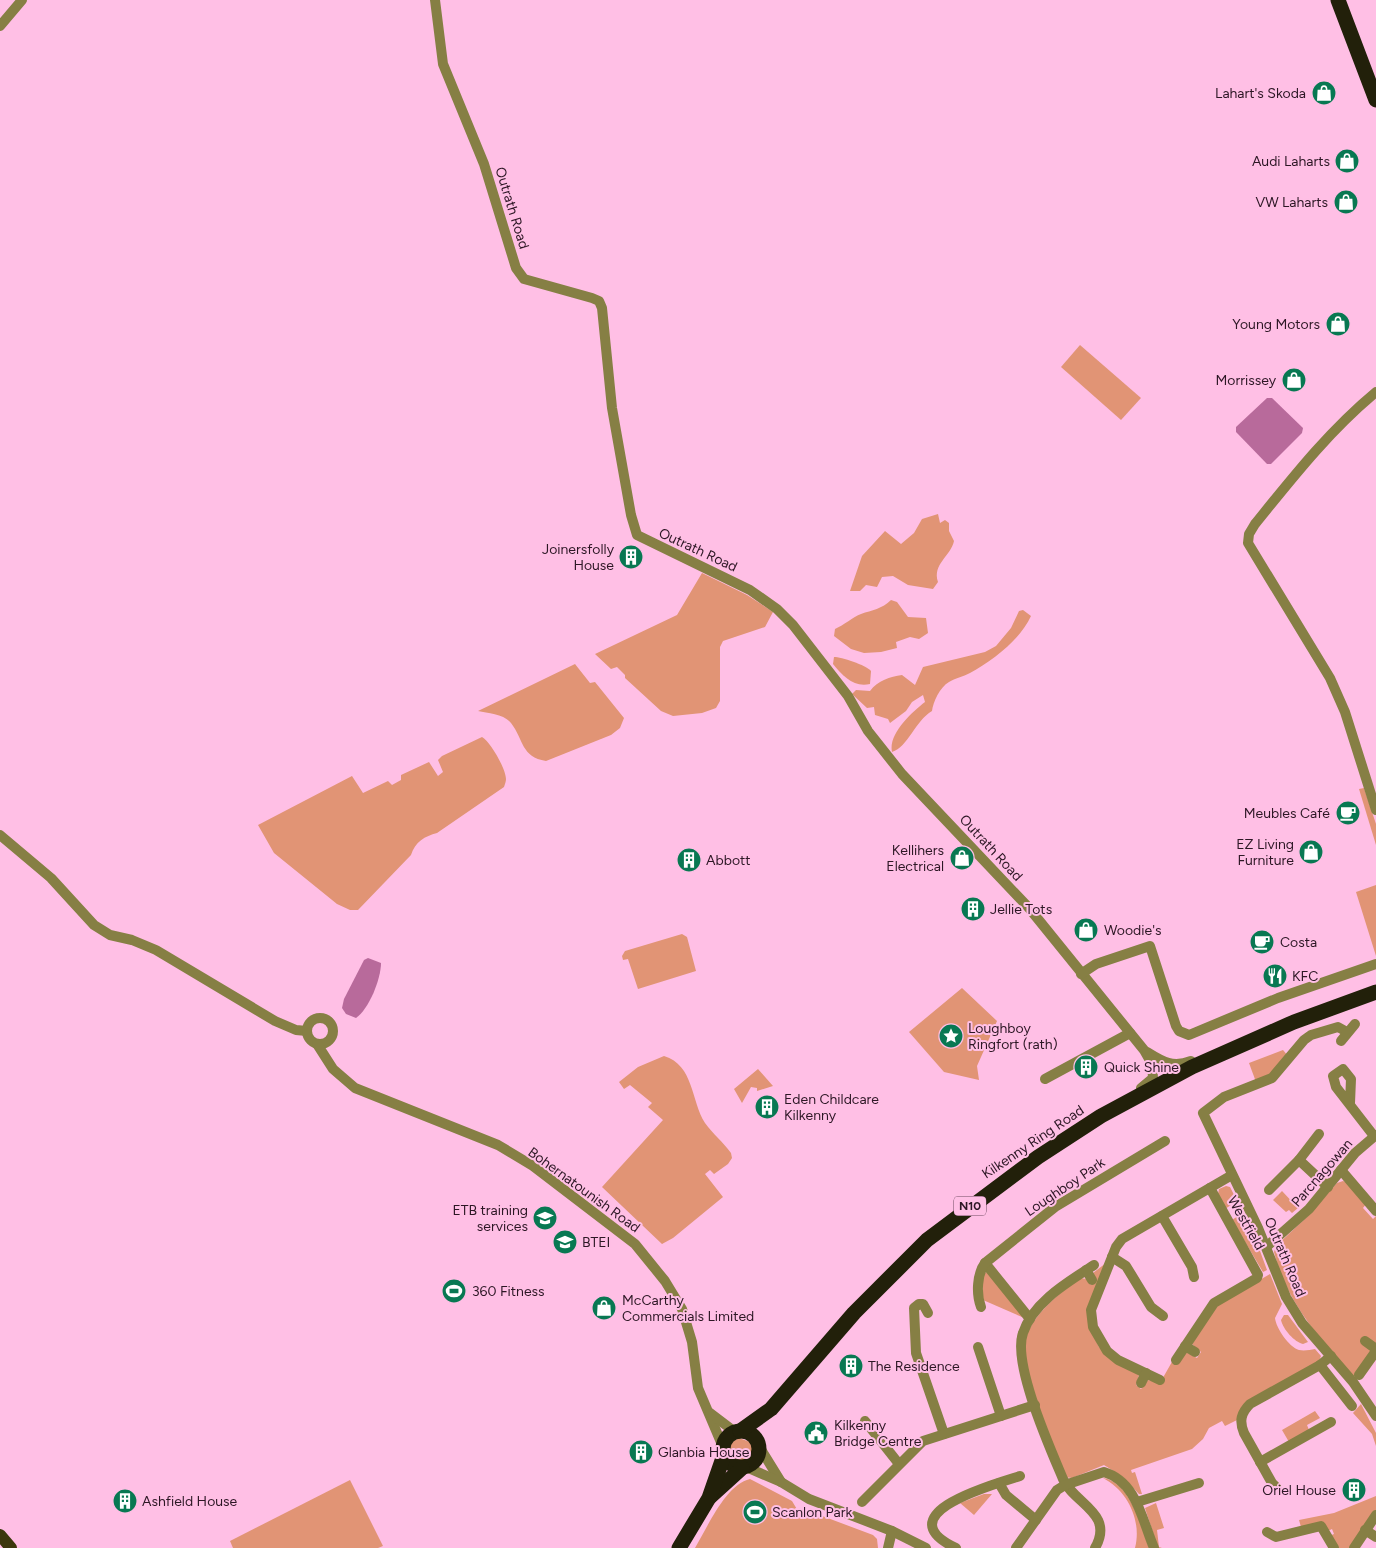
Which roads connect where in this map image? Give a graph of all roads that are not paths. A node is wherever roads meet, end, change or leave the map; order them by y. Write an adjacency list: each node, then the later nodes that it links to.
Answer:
1 (22, 0): 4 (street)
2 (435, 0): 10 (street, Outrath Road)
3 (1338, 0): 5 (highway)
4 (0, 26)
5 (1376, 100)
6 (1376, 392): 7 (street)
7 (1376, 810)
8 (0, 835): 13 (street)
9 (1376, 964): 10 (street)
10 (1081, 974): 15 (street, Outrath Road)
11 (1376, 992): 17 (highway, Kilkenny Ring Road / N10)
12 (1355, 1024): 14 (street)
13 (307, 1031): 18 (street); 18 (street, Bohernatounish Road)
14 (1347, 1032): 16 (street); 28 (street, Outrath Road)
15 (1130, 1033): 19 (street, Outrath Road); 20 (street)
16 (1340, 1041)
17 (1245, 1042): 19 (street, Outrath Road); 22 (highway, Kilkenny Ring Road / N10)
18 (321, 1043): 58 (street, Bohernatounish Road)
19 (1144, 1050): 22 (street, Outrath Road)
20 (1045, 1079)
21 (1350, 1103): 24 (street)
22 (1101, 1116): 57 (highway, Kilkenny Ring Road / N10)
23 (1319, 1134): 26 (street)
24 (1375, 1136): 27 (street, Parcnagowan)
25 (1166, 1140): 36 (street, Loughboy Park)
26 (1299, 1160): 29 (street); 31 (street)
27 (1341, 1170): 29 (street, Parcnagowan); 32 (street)
28 (1232, 1176): 30 (street, Westfield); 34 (street, Outrath Road)
29 (1328, 1187): 34 (street, Parcnagowan)
30 (1210, 1188): 33 (street, Westfield); 44 (street, Westfield)
31 (1269, 1190)
32 (1376, 1211)
33 (1162, 1216): 35 (street, Westfield); 37 (street)
34 (1266, 1247): 48 (street, Outrath Road)
35 (1112, 1257): 41 (street); 51 (street, Westfield)
36 (985, 1263): 39 (street); 42 (street)
37 (1194, 1276)
38 (1092, 1280): 42 (street)
39 (981, 1307)
40 (928, 1314): 64 (street)
41 (1163, 1316)
42 (1030, 1318): 55 (street)
43 (1365, 1341): 46 (street)
44 (1185, 1346): 47 (street); 49 (street)
45 (978, 1347): 59 (street)
46 (1376, 1350): 52 (street)
47 (1195, 1352)
48 (1331, 1356): 50 (street); 60 (street, Outrath Road)
49 (1176, 1360)
50 (1320, 1365): 56 (street); 67 (street)
51 (1146, 1373): 53 (street, Westfield); 54 (street)
52 (1359, 1375)
53 (1160, 1380)
54 (1141, 1383)
55 (1035, 1405): 59 (street); 74 (street)
56 (1352, 1406)
57 (771, 1408): 63 (highway, Kilkenny Ring Road / N10); 65 (highway, Kilkenny Ring Road / N10)
58 (710, 1412): 63 (street, Bohernatounish Road); 66 (street, Bohernatounish Road)
59 (1001, 1416): 64 (street)
60 (1376, 1416)
61 (865, 1421): 68 (street)
62 (1331, 1422): 67 (street)
63 (738, 1431): 65 (highway); 66 (highway, N10)
64 (944, 1434): 68 (street)
65 (759, 1446): 69 (highway, N10); 71 (street)
66 (723, 1451): 69 (highway); 76 (highway, N10)
67 (1260, 1462): 75 (street)
68 (899, 1464): 77 (street)
69 (744, 1467): 71 (street); 76 (highway, N10)
70 (1020, 1476): 72 (street)
71 (781, 1482): 82 (street)
72 (999, 1483): 80 (street); 90 (street)
73 (1199, 1484): 78 (street)
74 (1065, 1485): 78 (street); 80 (street); 92 (street)
75 (1277, 1488)
76 (709, 1498): 87 (highway, N10)
77 (862, 1502)
78 (1137, 1502): 93 (street)
79 (1376, 1515): 81 (street)
80 (1036, 1520): 91 (street)
81 (1365, 1530): 84 (street); 95 (street)
82 (892, 1531): 88 (street); 89 (street)
83 (0, 1535): 86 (main road)
84 (1376, 1537)
85 (1271, 1538): 94 (street)
86 (11, 1548)
87 (679, 1548)
88 (888, 1548)
89 (926, 1548)
90 (956, 1548)
91 (1016, 1548)
92 (1096, 1548)
93 (1154, 1548)
94 (1334, 1548)
95 (1354, 1548)

